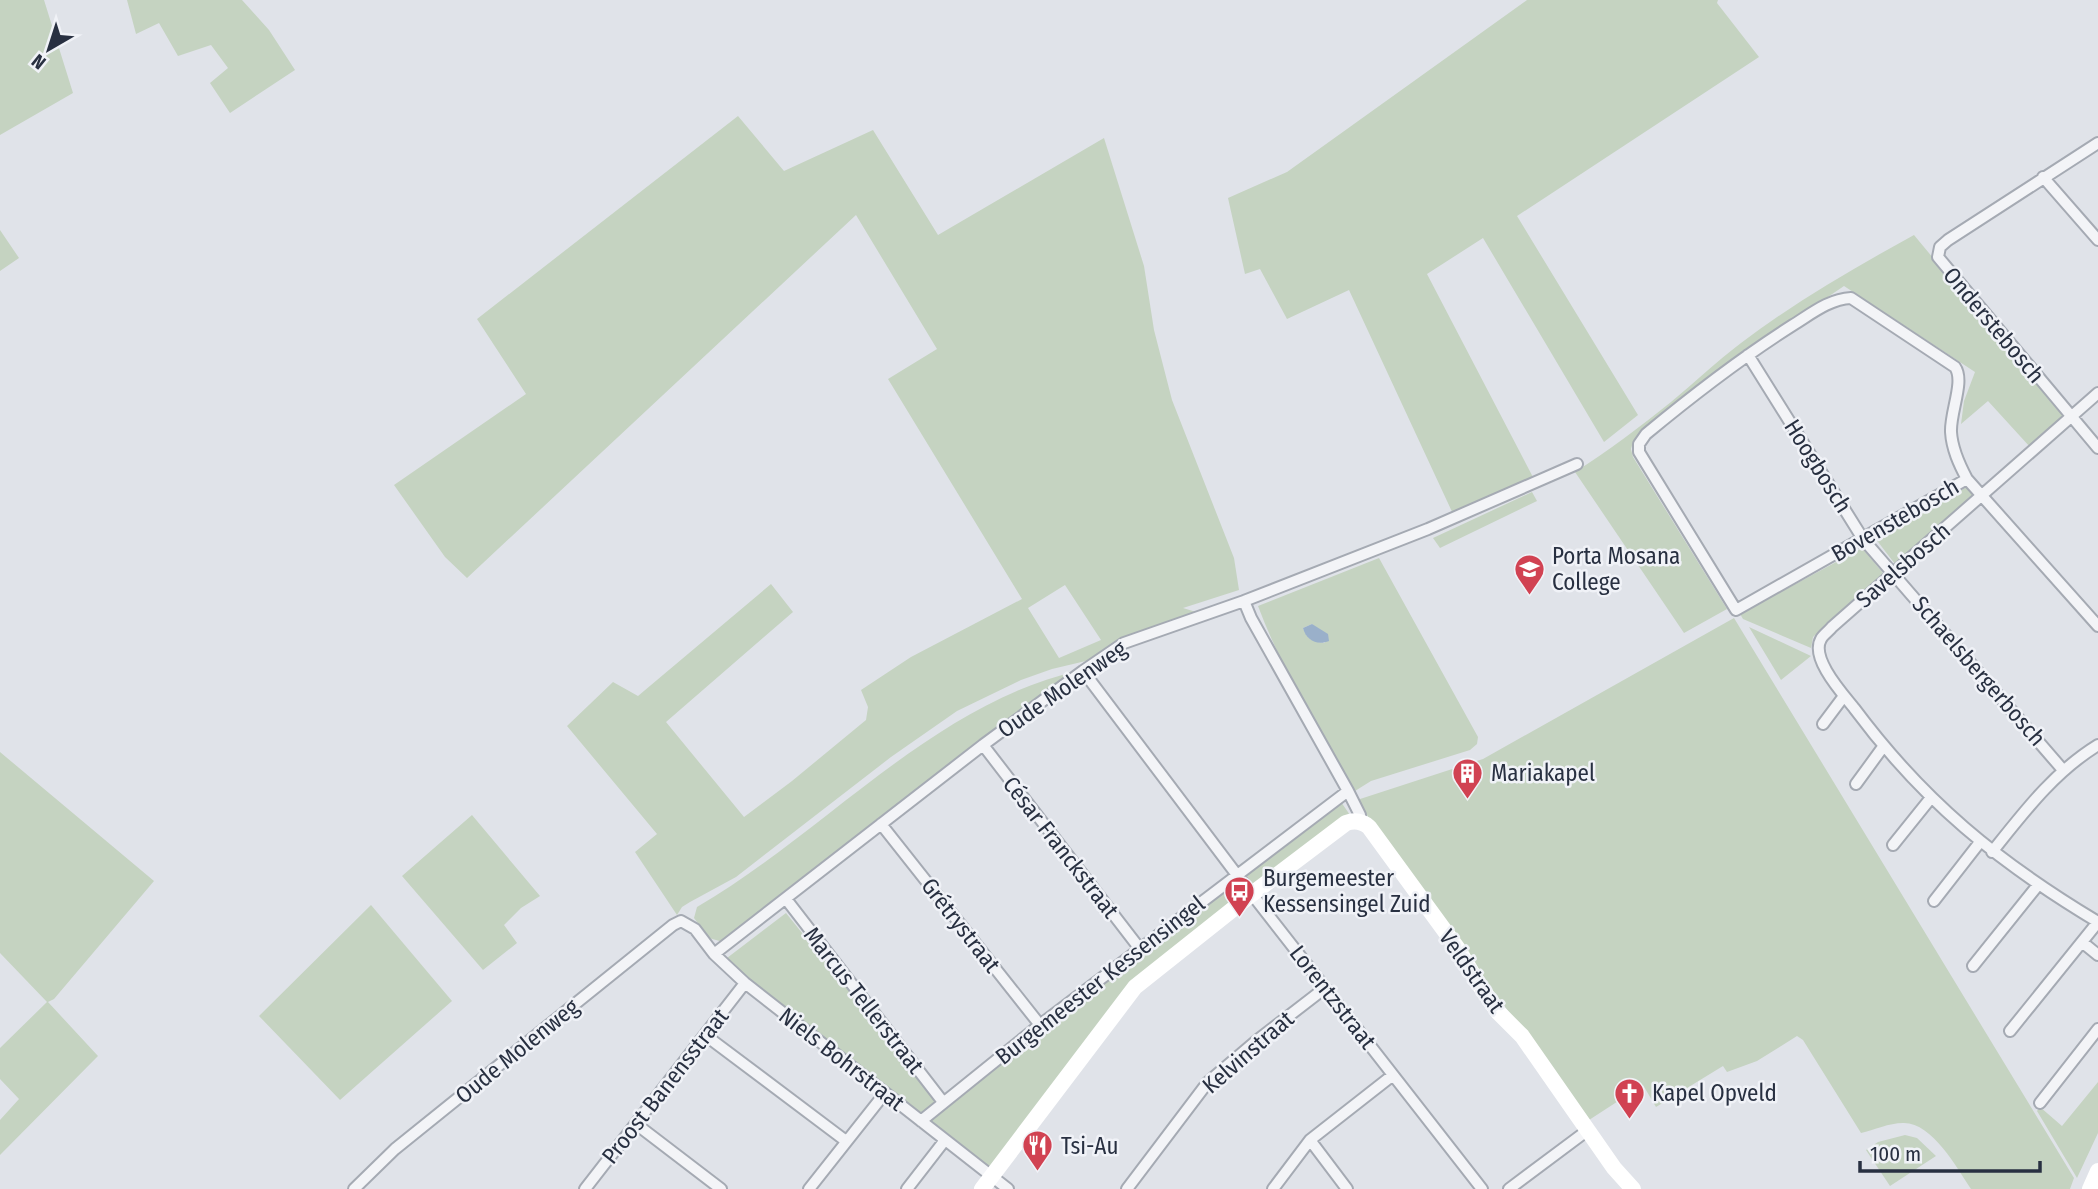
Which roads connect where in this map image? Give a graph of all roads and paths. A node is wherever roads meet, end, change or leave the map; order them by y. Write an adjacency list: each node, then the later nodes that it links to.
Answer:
1 (2098, 143): 2 (street, Onderstebosch)
2 (2043, 177): 3 (street); 6 (street, Onderstebosch)
3 (2098, 240)
4 (1748, 355): 9 (street, Bovenstebosch); 11 (street, Hoogbosch); 11 (street, Bovenstebosch)
5 (2098, 393): 6 (street, Savelsbosch)
6 (2070, 417): 7 (street, Onderstebosch); 10 (street, Savelsbosch)
7 (2098, 448)
8 (1577, 464): 13 (street, Oude Molenweg)
9 (1967, 479): 10 (street); 11 (street, Bovenstebosch)
10 (1980, 497): 12 (street, Savelsbosch); 14 (street)
11 (1863, 539): 12 (street, Hoogbosch)
12 (1895, 573): 16 (street, Savelsbosch); 21 (street, Schaelsbergerbosch)
13 (1244, 601): 15 (street, Oude Molenweg); 23 (street, Veldstraat)
14 (2098, 626)
15 (1083, 671): 18 (street, Oude Molenweg); 30 (street, Lorentzstraat)
16 (1844, 696): 17 (street); 20 (street, Savelsbosch)
17 (1822, 724)
18 (983, 745): 26 (street, Oude Molenweg); 38 (street, César Franckstraat)
19 (2098, 745): 21 (street)
20 (1883, 747): 22 (street); 24 (street, Savelsbosch)
21 (2063, 770): 29 (street)
22 (1856, 783)
23 (1348, 791): 25 (street, Veldstraat); 30 (street, Burgemeester Kessensingel)
24 (1930, 799): 27 (street, Savelsbosch); 28 (street)
25 (1359, 822): 32 (street, Burgemeester Kessensingel); 54 (street, Veldstraat)
26 (881, 824): 33 (street, Oude Molenweg); 44 (street, Grétrystraat)
27 (1980, 842): 29 (street, Savelsbosch); 34 (street)
28 (1893, 845)
29 (1992, 852): 31 (street, Savelsbosch)
30 (1237, 875): 32 (street, Lorentzstraat); 38 (street, Burgemeester Kessensingel)
31 (2038, 885): 36 (street, Savelsbosch); 41 (street)
32 (1252, 894): 43 (street, Lorentzstraat); 59 (street, Burgemeester Kessensingel)
33 (786, 899): 39 (street, Oude Molenweg); 50 (street, Marcus Tellerstraat)
34 (1934, 901)
35 (685, 921): 39 (street, Niels Bohrstraat); 60 (street, Oude Molenweg)
36 (2098, 922): 37 (street, Savelsbosch)
37 (2082, 942): 40 (street); 46 (street, Savelsbosch)
38 (1140, 949): 44 (street, Burgemeester Kessensingel)
39 (714, 954): 42 (street, Niels Bohrstraat)
40 (2098, 955)
41 (1973, 966)
42 (745, 983): 47 (street, Proost Banensstraat); 49 (street, Niels Bohrstraat)
43 (1325, 988): 48 (street, Lorentzstraat); 66 (street, Kelvinstraat)
44 (1040, 1026): 50 (street, Burgemeester Kessensingel)
45 (2098, 1029): 51 (street)
46 (2010, 1031)
47 (705, 1035): 53 (street, Proost Banensstraat); 57 (street)
48 (1393, 1075): 56 (street); 69 (street, Lorentzstraat)
49 (885, 1093): 52 (street, Niels Bohrstraat); 57 (street)
50 (943, 1102): 52 (street, Burgemeester Kessensingel)
51 (2040, 1103)
52 (920, 1121): 55 (street, Niels Bohrstraat)
53 (636, 1124): 61 (street, Proost Banensstraat); 62 (street)
54 (1588, 1130): 70 (street); 71 (street, Veldstraat)
55 (944, 1140): 59 (street, Niels Bohrstraat); 64 (street)
56 (1310, 1140): 67 (street); 68 (street)
57 (846, 1141): 63 (street)
58 (2098, 1171): 72 (street)
59 (987, 1183): 65 (street, Niels Bohrstraat)
60 (354, 1189)
61 (585, 1189)
62 (721, 1189)
63 (809, 1189)
64 (907, 1189)
65 (1008, 1189)
66 (1127, 1189)
67 (1273, 1189)
68 (1347, 1189)
69 (1482, 1189)
70 (1509, 1189)
71 (1633, 1189)
72 (2090, 1189)

